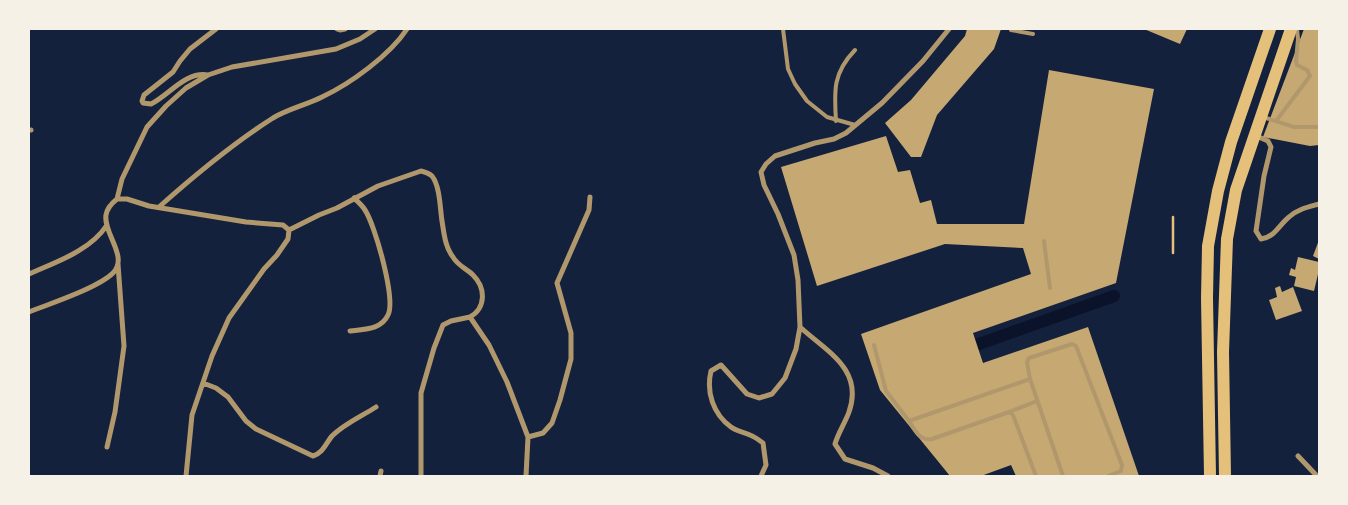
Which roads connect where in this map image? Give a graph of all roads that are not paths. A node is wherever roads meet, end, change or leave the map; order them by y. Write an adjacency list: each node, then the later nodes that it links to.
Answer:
1 (216, 29): 14 (street)
2 (337, 29): 3 (street)
3 (345, 29)
4 (375, 29): 14 (street)
5 (407, 29): 25 (street)
6 (783, 29): 16 (lane)
7 (949, 29): 18 (street)
8 (1270, 29): 54 (main road)
9 (1290, 29): 15 (main road)
10 (1296, 29): 17 (lane)
11 (1011, 30): 12 (lane)
12 (1033, 34)
13 (855, 50): 16 (lane)
14 (208, 75): 23 (street)
15 (1261, 116): 17 (lane); 20 (main road)
16 (836, 120): 18 (lane)
17 (1276, 121): 19 (lane)
18 (855, 125): 34 (street)
19 (1319, 127)
20 (1254, 135): 24 (street); 55 (main road)
21 (590, 197): 43 (street)
22 (354, 198): 27 (street); 33 (street); 35 (street)
23 (117, 199): 25 (street); 26 (street)
24 (1319, 204)
25 (159, 207): 27 (street)
26 (107, 225): 29 (street); 30 (street)
27 (289, 230): 38 (street)
28 (1044, 240): 31 (lane)
29 (118, 264): 32 (street); 44 (street)
30 (29, 274)
31 (1050, 288)
32 (29, 312)
33 (470, 318): 43 (street); 47 (street)
34 (800, 326): 49 (street); 50 (street)
35 (350, 330)
36 (874, 345): 42 (lane)
37 (1030, 379): 39 (lane); 42 (lane); 53 (lane)
38 (203, 383): 40 (street); 46 (street)
39 (1037, 401): 41 (lane); 52 (lane)
40 (376, 407)
41 (1009, 412): 42 (lane); 51 (lane)
42 (909, 421)
43 (528, 437): 48 (street)
44 (107, 447)
45 (1298, 456): 56 (street)
46 (186, 476)
47 (421, 476)
48 (526, 476)
49 (761, 476)
50 (888, 476)
51 (1036, 476)
52 (1063, 476)
53 (1108, 476)
54 (1210, 476)
55 (1225, 476)
56 (1317, 476)

